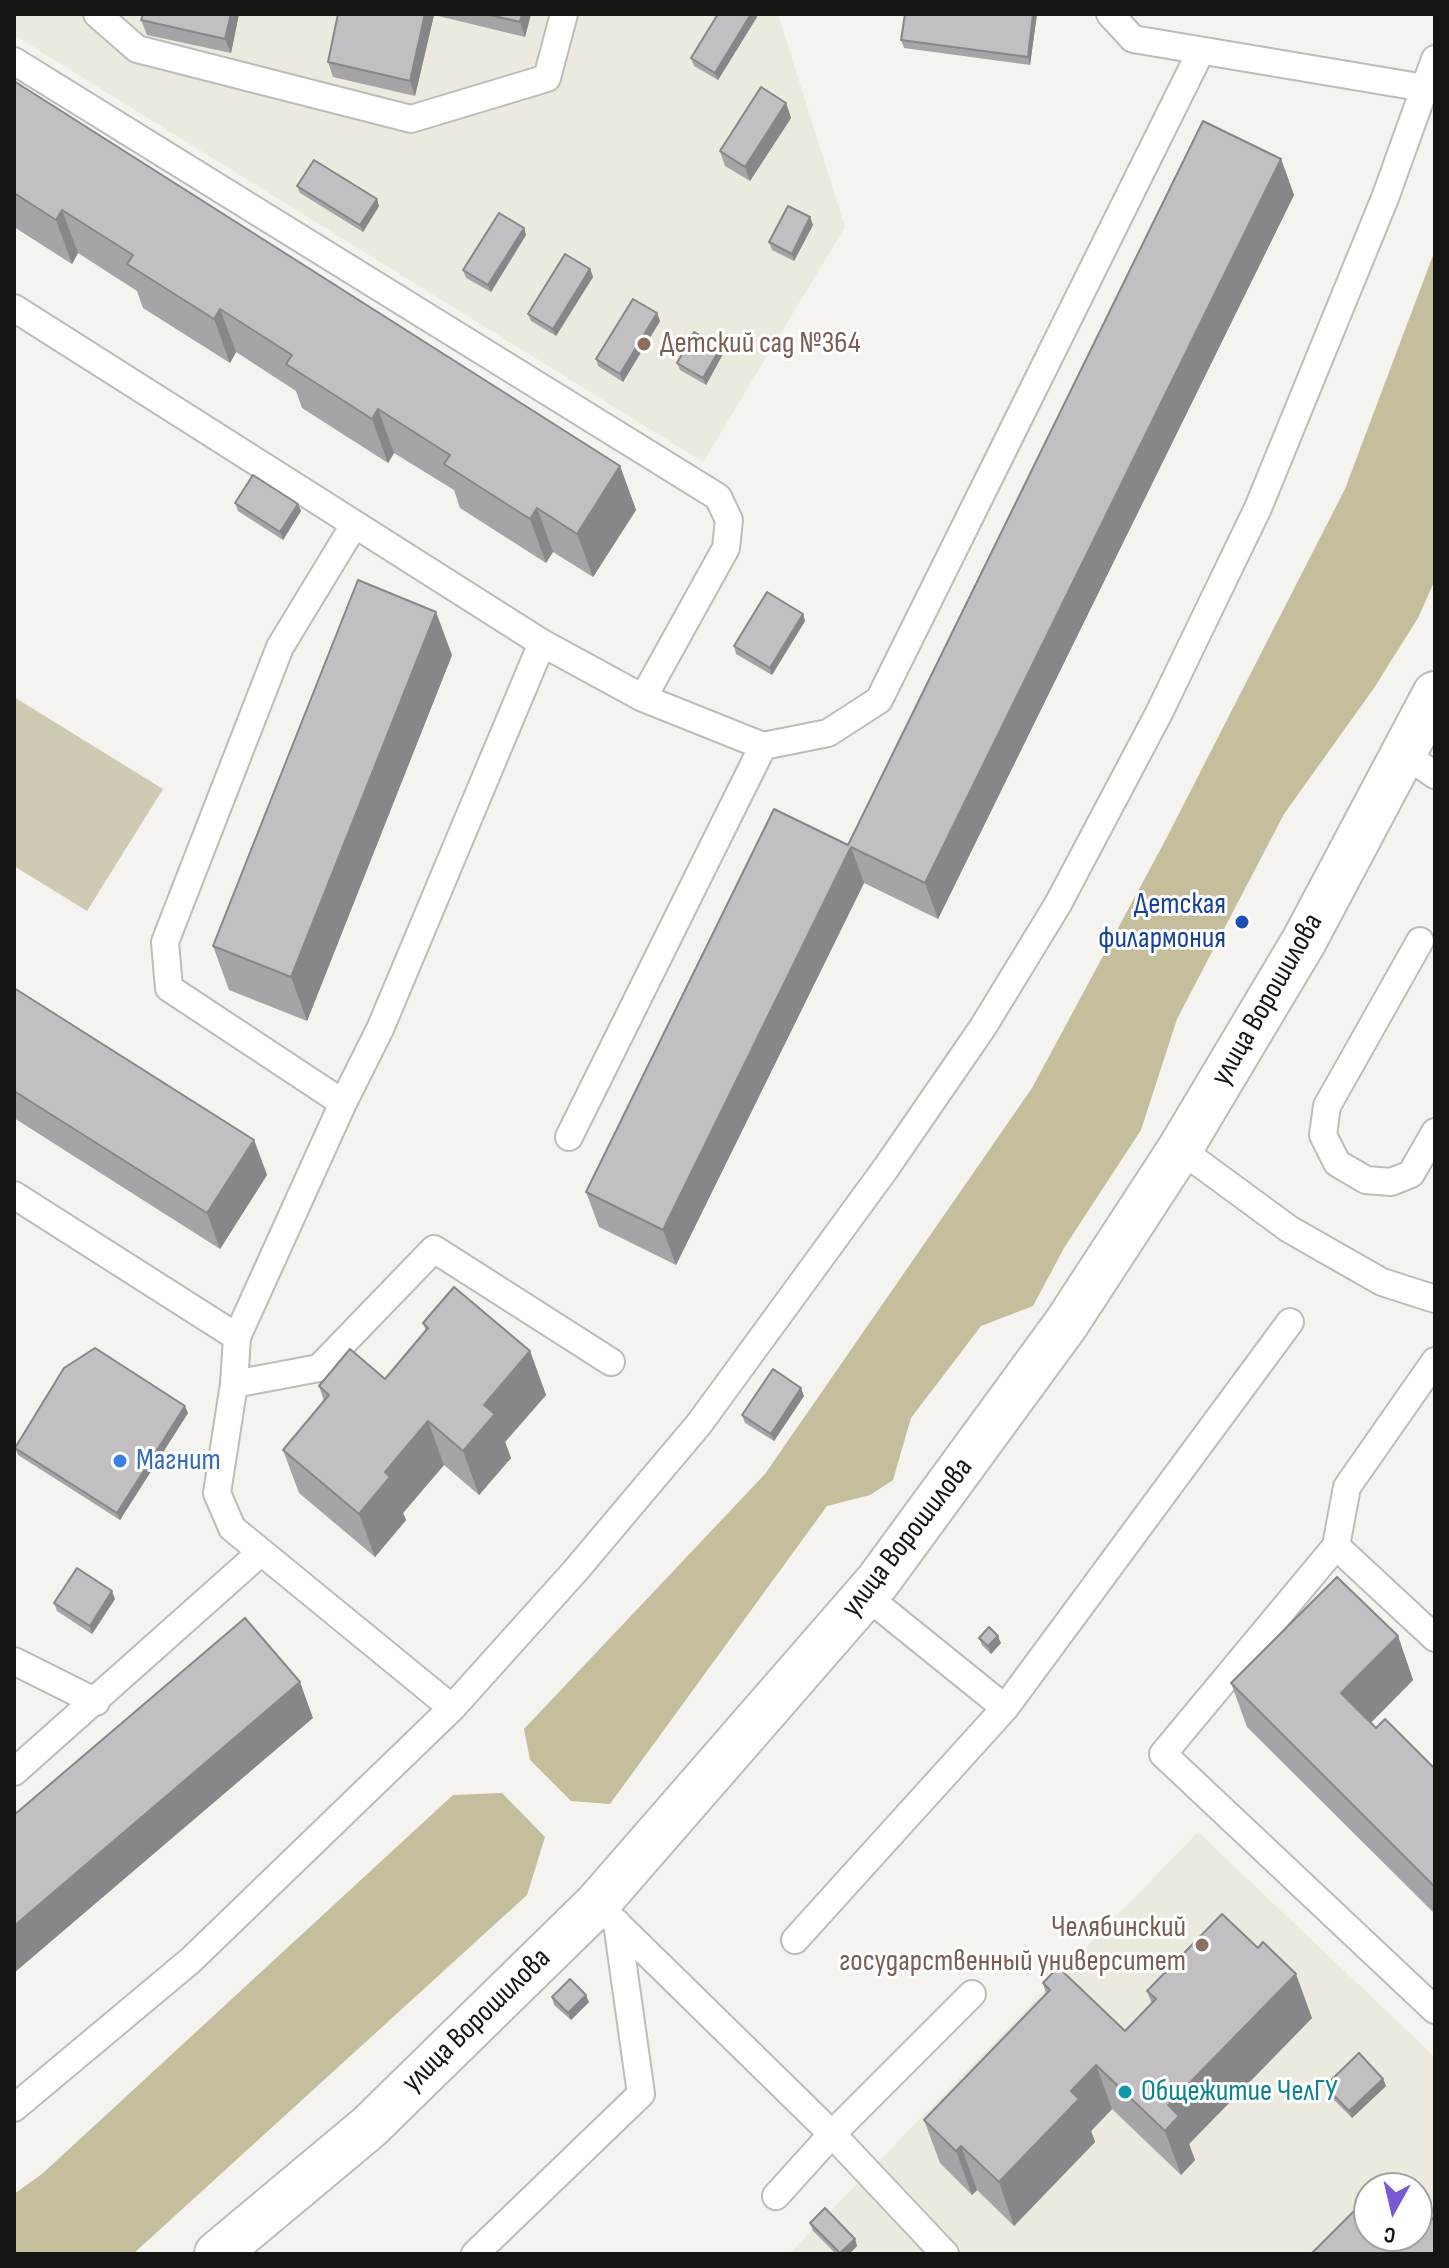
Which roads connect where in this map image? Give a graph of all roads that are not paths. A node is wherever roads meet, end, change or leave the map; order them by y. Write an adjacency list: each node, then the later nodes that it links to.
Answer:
1 (97, 14): 2 (lane)
2 (564, 14)
3 (1110, 14): 4 (lane)
4 (1200, 53): 7 (lane); 13 (lane)
5 (1435, 59): 7 (lane)
6 (14, 61): 12 (lane)
7 (1425, 88): 33 (lane)
8 (14, 308): 9 (lane)
9 (354, 525): 10 (lane); 16 (lane)
10 (542, 643): 12 (lane); 16 (lane)
11 (1435, 694): 14 (street, улица Ворошилова)
12 (643, 698): 13 (lane)
13 (763, 746): 18 (lane)
14 (1420, 764): 19 (street, улица Ворошилова)
15 (1420, 941): 17 (lane)
16 (343, 1103): 23 (lane)
17 (1435, 1132)
18 (569, 1137)
19 (1180, 1149): 21 (lane); 29 (street, улица Ворошилова)
20 (14, 1195): 23 (lane)
21 (1435, 1300)
22 (1290, 1322): 34 (lane)
23 (237, 1337): 26 (lane)
24 (1435, 1361): 27 (lane)
25 (611, 1362): 26 (lane)
26 (234, 1384): 28 (lane)
27 (1336, 1546): 30 (lane); 39 (lane)
28 (260, 1553): 32 (lane); 33 (lane)
29 (865, 1595): 34 (lane); 36 (street, улица Ворошилова)
30 (1435, 1638)
31 (14, 1661): 32 (lane)
32 (96, 1702): 35 (lane)
33 (452, 1708): 40 (lane)
34 (1005, 1708): 37 (lane)
35 (14, 1772)
36 (607, 1913): 41 (lane); 43 (street, улица Ворошилова); 44 (lane)
37 (795, 1940)
38 (972, 1994): 41 (lane)
39 (1435, 2010)
40 (14, 2108)
41 (832, 2134): 42 (lane); 45 (lane)
42 (776, 2196)
43 (217, 2254)
44 (475, 2254)
45 (945, 2254)

